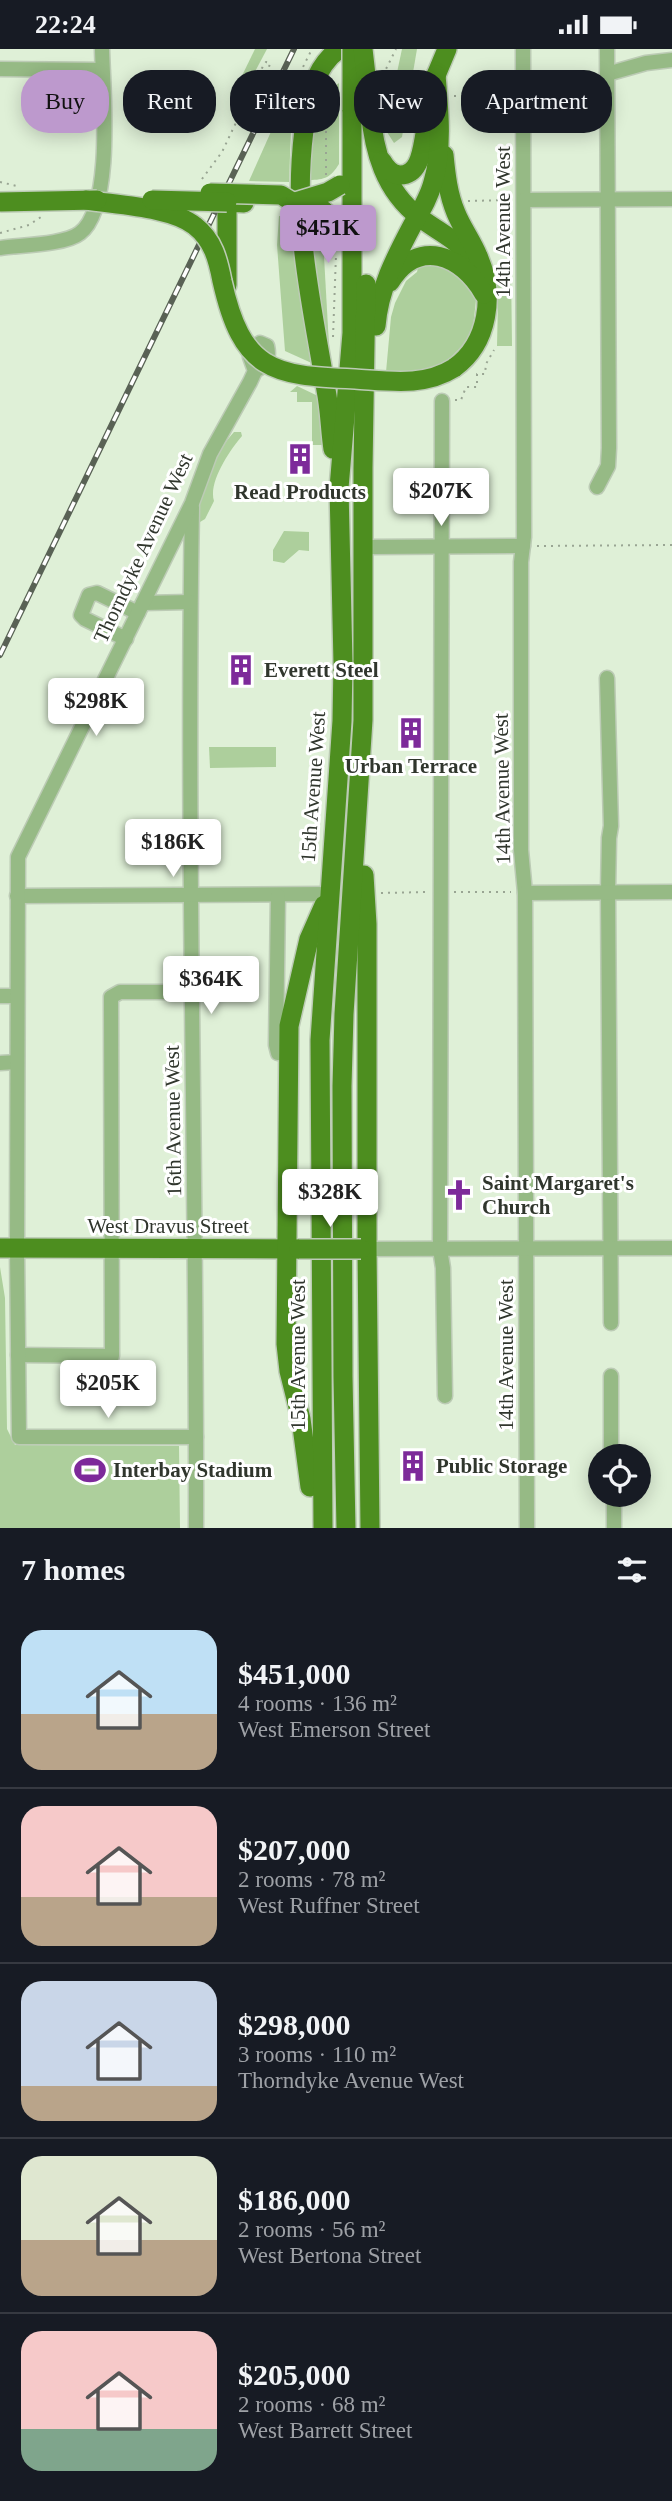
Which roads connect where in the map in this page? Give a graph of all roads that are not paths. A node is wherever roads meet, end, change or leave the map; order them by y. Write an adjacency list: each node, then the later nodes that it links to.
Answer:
1 (102, 49): 10 (street)
2 (339, 49): 44 (main road)
3 (352, 49): 15 (main road, 15th Avenue West, bridge)
4 (363, 49): 11 (main road, bridge)
5 (447, 49): 12 (main road)
6 (523, 49): 29 (street, 14th Avenue West)
7 (607, 49): 13 (street)
8 (672, 60): 14 (street)
9 (0, 69): 10 (street)
10 (102, 70)
11 (360, 70)
12 (438, 70)
13 (607, 70)
14 (612, 73)
15 (354, 90)
16 (354, 122): 24 (main road, 15th Avenue West)
17 (102, 133): 35 (street)
18 (357, 133): 42 (main road, 15th Avenue West)
19 (367, 133): 25 (main road)
20 (425, 133): 25 (main road)
21 (427, 133): 34 (main road)
22 (428, 133): 38 (main road)
23 (607, 133): 26 (street)
24 (352, 146): 33 (main road, bridge); 36 (main road, 15th Avenue West)
25 (376, 151): 34 (main road)
26 (608, 199): 27 (street); 29 (street); 43 (street)
27 (672, 199)
28 (86, 200): 30 (main road, bridge); 31 (main road, bridge); 39 (main road, bridge)
29 (524, 200): 47 (street, 14th Avenue West)
30 (190, 201): 32 (main road, bridge); 33 (main road, bridge)
31 (0, 202)
32 (227, 202): 33 (main road); 39 (main road, bridge)
33 (294, 203): 36 (main road, bridge)
34 (417, 216): 37 (main road); 38 (main road)
35 (0, 248)
36 (353, 293): 44 (main road, 15th Avenue West)
37 (381, 296): 38 (main road); 42 (main road)
38 (486, 298): 39 (main road, bridge)
39 (227, 302)
40 (255, 371): 45 (street, Thorndyke Avenue West)
41 (447, 401): 46 (street)
42 (363, 442): 48 (main road, 15th Avenue West)
43 (597, 487)
44 (339, 488): 57 (main road, 15th Avenue West)
45 (192, 503): 49 (street, 16th Avenue West); 50 (street, Thorndyke Avenue West)
46 (441, 546): 47 (street); 48 (street); 75 (street)
47 (529, 546): 54 (street, 14th Avenue West)
48 (364, 549): 53 (main road, 15th Avenue West)
49 (190, 603): 50 (street); 60 (street, 16th Avenue West)
50 (141, 608): 51 (street, Thorndyke Avenue West); 51 (street)
51 (125, 639): 58 (street, Thorndyke Avenue West)
52 (607, 678): 55 (street)
53 (359, 805): 74 (main road); 86 (main road, 15th Avenue West)
54 (517, 892): 55 (street); 68 (street, 14th Avenue West)
55 (608, 892): 56 (street); 69 (street)
56 (672, 892)
57 (328, 894): 59 (street); 64 (main road); 85 (main road, 15th Avenue West)
58 (17, 896): 60 (street); 63 (street)
59 (278, 896): 60 (street); 64 (street)
60 (191, 897): 61 (street, 16th Avenue West)
61 (193, 992): 71 (street); 72 (street, 16th Avenue West)
62 (0, 996): 63 (street)
63 (17, 996): 65 (street)
64 (288, 1054): 73 (main road)
65 (17, 1062): 66 (street); 67 (street)
66 (0, 1063)
67 (8, 1248): 71 (main road, West Dravus Street); 77 (street)
68 (527, 1248): 69 (street, West Dravus Street); 75 (street, West Dravus Street); 88 (street, 14th Avenue West)
69 (611, 1248): 70 (street, West Dravus Street); 76 (street)
70 (672, 1248)
71 (111, 1249): 72 (main road, West Dravus Street); 77 (street)
72 (195, 1249): 73 (main road, West Dravus Street); 80 (street, 16th Avenue West)
73 (293, 1249): 74 (main road, West Dravus Street, bridge); 84 (main road)
74 (364, 1249): 75 (street, West Dravus Street); 87 (main road)
75 (440, 1249): 79 (street)
76 (611, 1323)
77 (18, 1355): 80 (street)
78 (611, 1375): 81 (street)
79 (445, 1396)
80 (196, 1437): 83 (street, 16th Avenue West)
81 (611, 1444)
82 (614, 1507): 89 (street)
83 (196, 1528)
84 (314, 1528)
85 (323, 1528)
86 (346, 1528)
87 (370, 1528)
88 (527, 1528)
89 (614, 1528)

